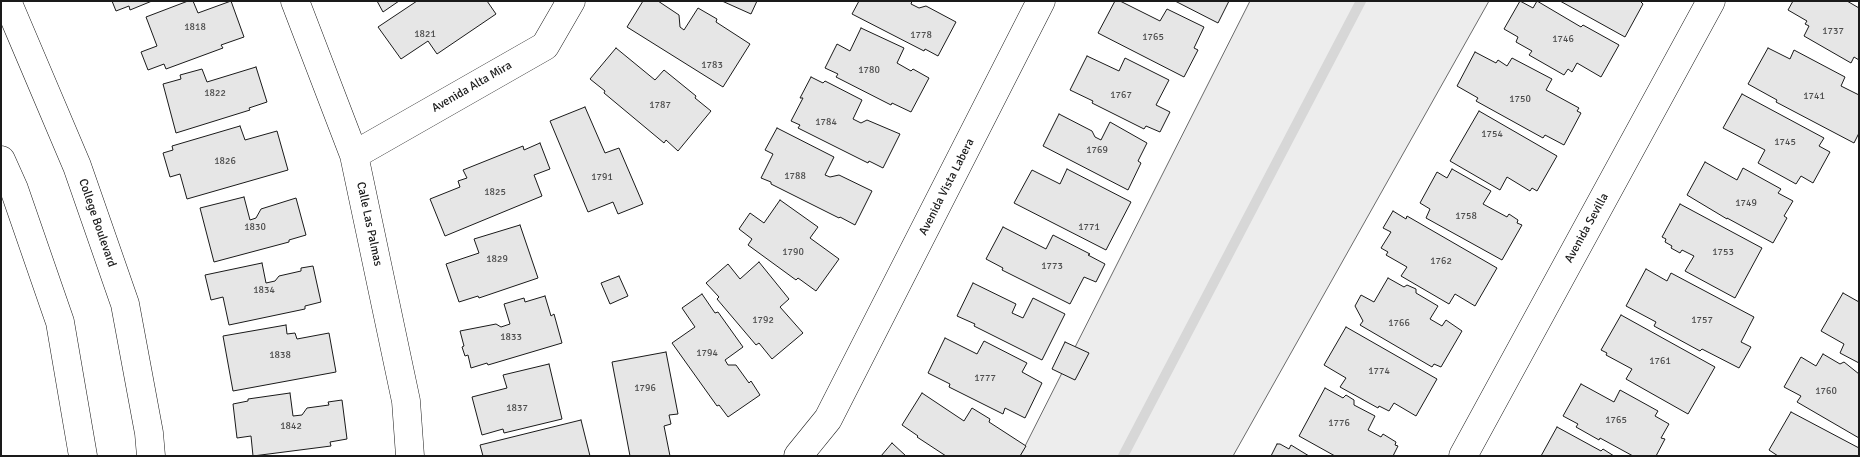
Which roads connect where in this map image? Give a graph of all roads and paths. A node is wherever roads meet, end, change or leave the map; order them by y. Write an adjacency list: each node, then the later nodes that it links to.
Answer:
1 (7, 1): 9 (street, College Boulevard)
2 (295, 1): 6 (street, Calle Las Palmas)
3 (571, 1): 6 (street, Avenida Alta Mira)
4 (1042, 1): 11 (street, Avenida Vista Labera)
5 (1711, 1): 12 (street, Avenida Sevilla)
6 (354, 155): 10 (street, Calle Las Palmas)
7 (1, 160): 8 (street)
8 (83, 456)
9 (151, 456)
10 (410, 456)
11 (798, 456)
12 (1463, 456)

